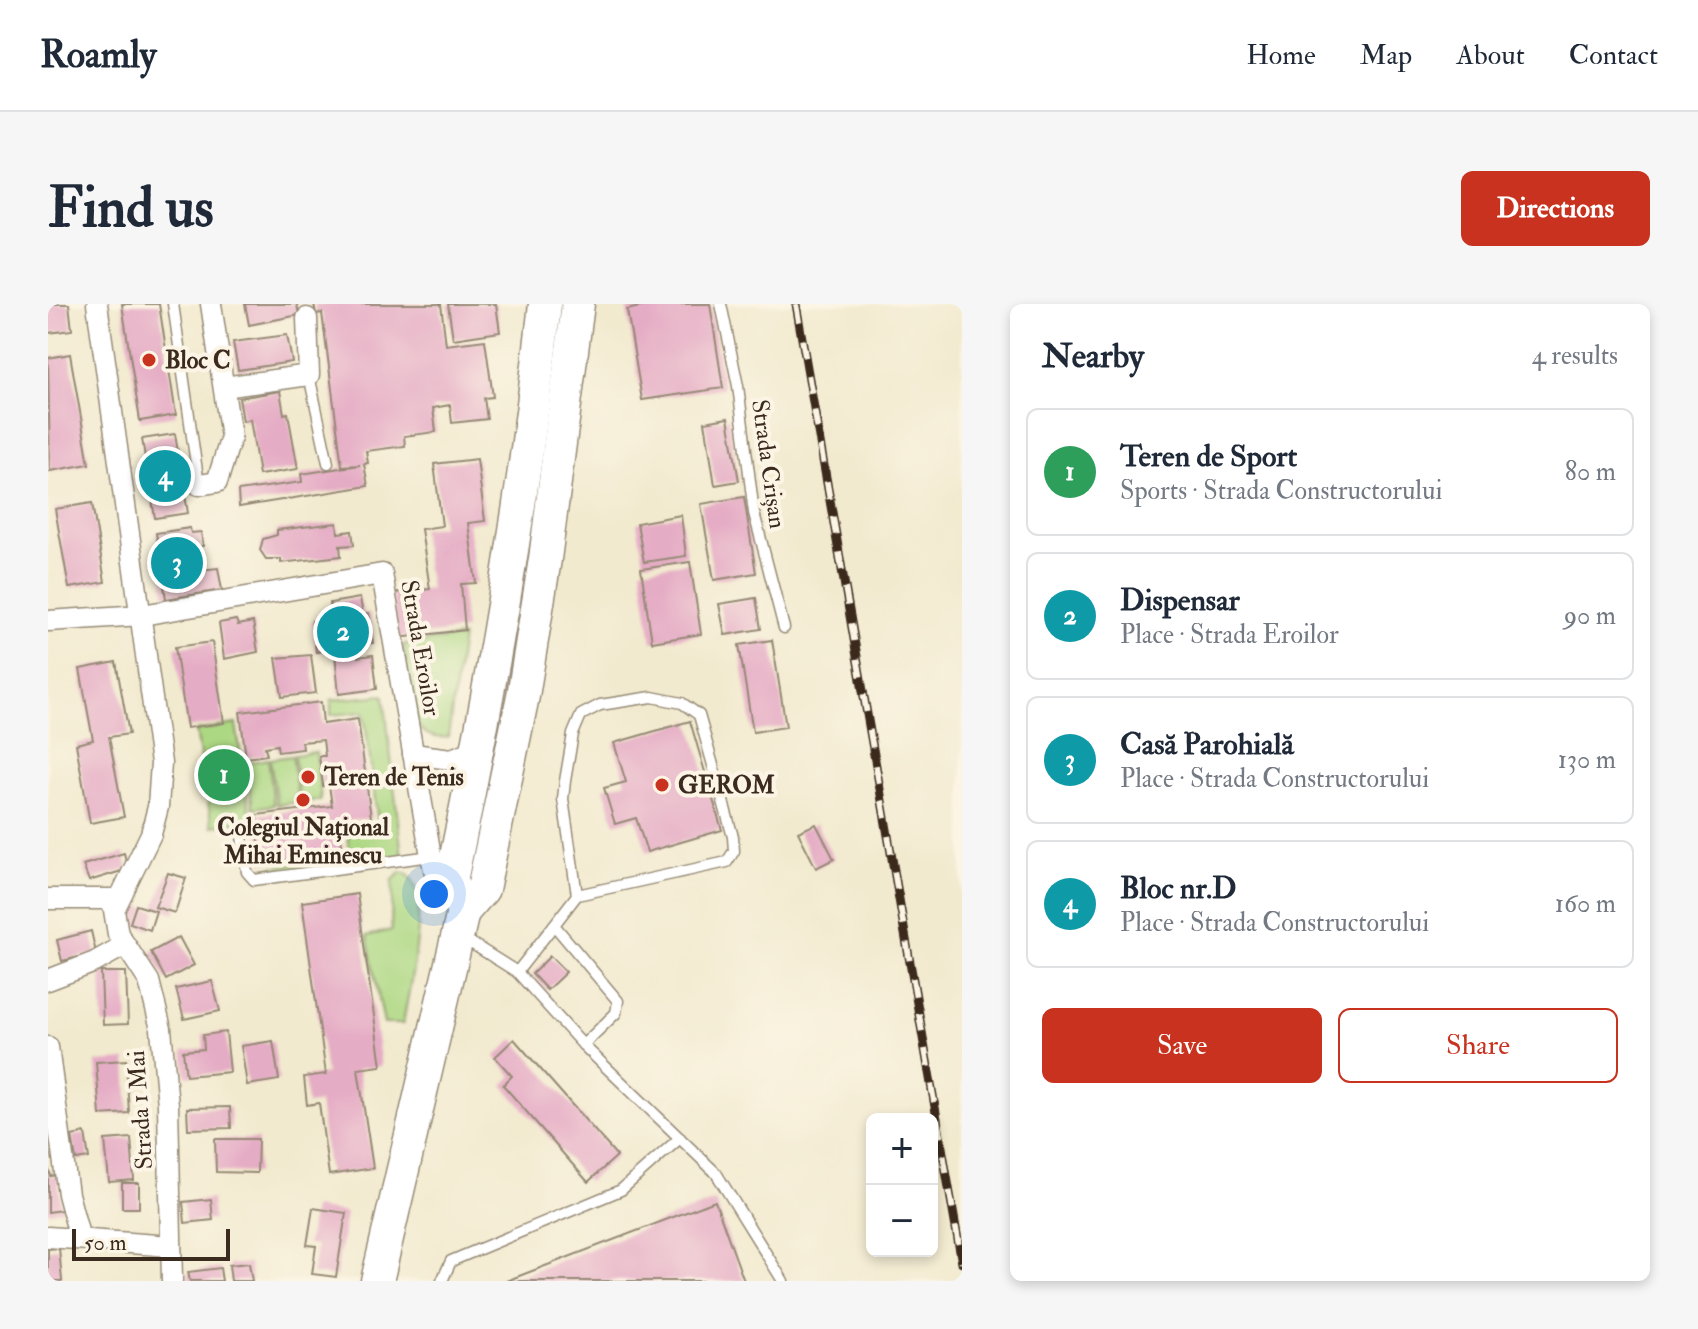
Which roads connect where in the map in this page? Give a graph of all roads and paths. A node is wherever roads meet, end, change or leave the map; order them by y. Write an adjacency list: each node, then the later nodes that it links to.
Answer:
1 (97, 304): 12 (street)
2 (173, 304): 11 (lane)
3 (211, 304): 9 (street)
4 (545, 304): 15 (main road)
5 (578, 304): 22 (main road)
6 (721, 304): 14 (lane, Strada Crișan)
7 (307, 318): 8 (street)
8 (309, 375): 9 (street); 10 (lane)
9 (224, 387): 11 (street)
10 (328, 463)
11 (199, 485)
12 (142, 615): 13 (street, Strada Eroilor); 16 (street, Strada Eroilor); 21 (street)
13 (48, 621)
14 (784, 628)
15 (479, 749): 16 (street); 22 (main road)
16 (413, 754): 18 (street, Strada Eroilor)
17 (242, 836): 18 (lane)
18 (431, 856): 22 (street, Strada Eroilor)
19 (577, 895): 19 (lane); 23 (lane)
20 (48, 899): 21 (street)
21 (117, 899): 24 (street)
22 (460, 924): 25 (lane); 34 (main road)
23 (554, 925): 25 (lane); 27 (lane)
24 (125, 945): 26 (street); 32 (street, Strada 1 Mai)
25 (517, 972): 27 (lane)
26 (48, 980)
27 (583, 1045): 29 (lane)
28 (48, 1047): 31 (street)
29 (680, 1138): 35 (lane); 36 (lane)
30 (48, 1237): 31 (street)
31 (80, 1239): 32 (street)
32 (171, 1246): 33 (street, Strada 1 Mai)
33 (172, 1281)
34 (377, 1281)
35 (442, 1281)
36 (783, 1281)

